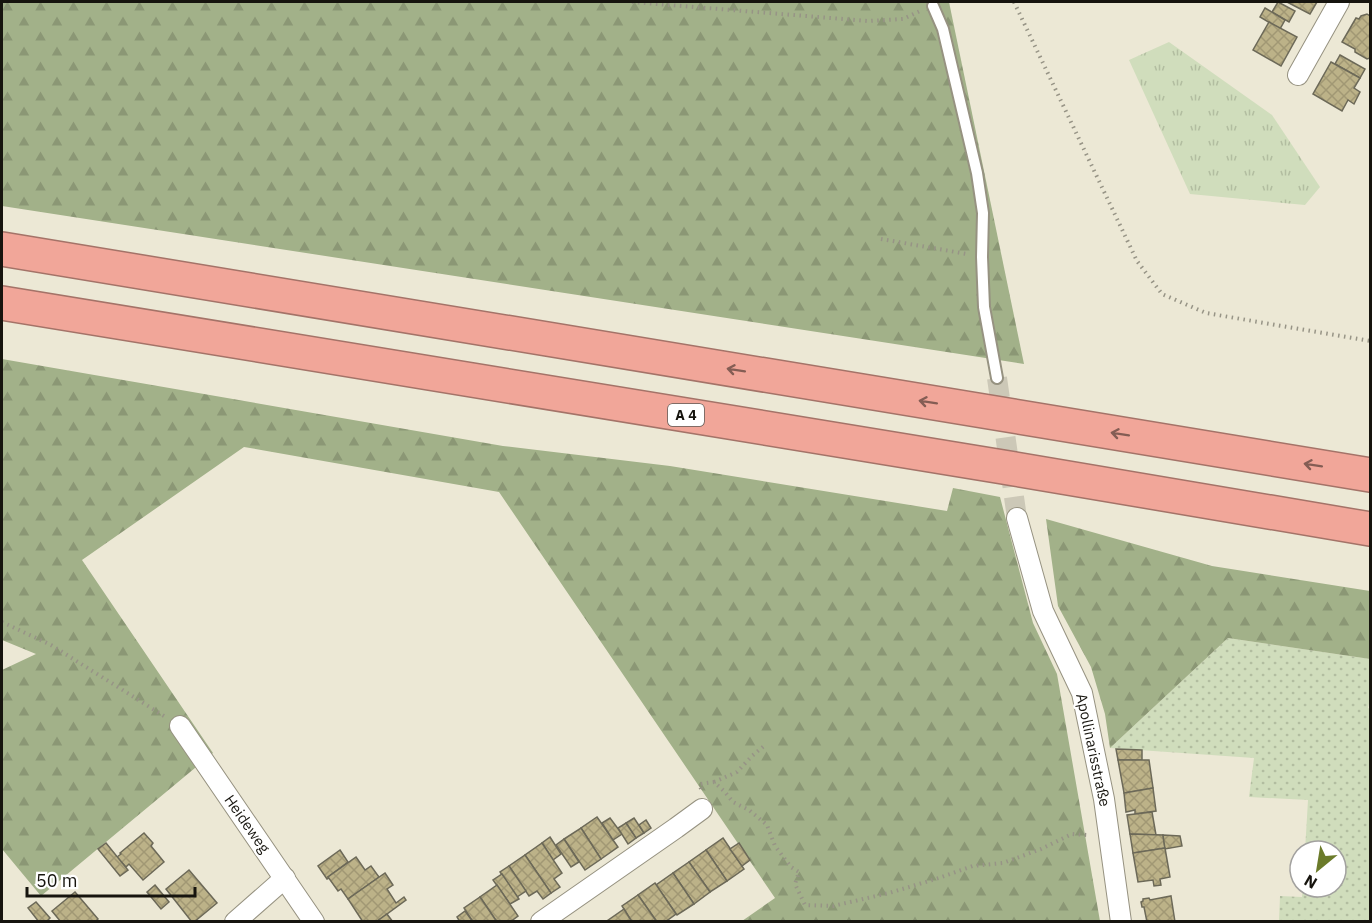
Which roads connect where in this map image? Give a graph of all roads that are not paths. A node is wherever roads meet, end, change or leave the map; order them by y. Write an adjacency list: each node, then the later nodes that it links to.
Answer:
1 (1339, 2): 3 (street)
2 (933, 6): 6 (lane)
3 (1298, 75)
4 (2, 249): 7 (highway, one-way to 4)
5 (2, 303): 9 (highway, A 4)
6 (997, 378)
7 (1371, 475)
8 (1017, 518): 16 (street, Apollinarisstraße)
9 (1371, 529)
10 (180, 726): 12 (street, Heideweg)
11 (702, 808): 15 (street)
12 (285, 878): 13 (street); 14 (street, Heideweg)
13 (235, 921)
14 (314, 921)
15 (541, 921)
16 (1122, 921)

